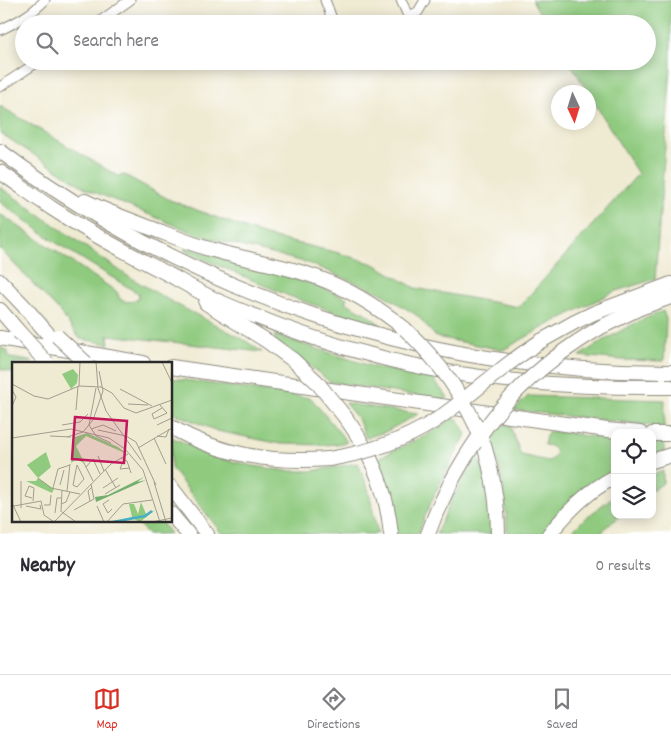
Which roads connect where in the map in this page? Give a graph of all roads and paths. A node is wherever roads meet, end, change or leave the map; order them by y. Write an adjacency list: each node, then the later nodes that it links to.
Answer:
1 (45, 0): 6 (street)
2 (130, 0): 7 (street)
3 (325, 0): 8 (street)
4 (400, 0): 9 (street)
5 (425, 0): 10 (street)
6 (30, 15)
7 (109, 15)
8 (331, 15)
9 (408, 15)
10 (410, 15)
11 (15, 25): 12 (street)
12 (0, 30)
13 (26, 70): 14 (street)
14 (0, 87)
15 (0, 151): 17 (highway)
16 (0, 172): 18 (highway)
17 (31, 173): 32 (highway); 47 (highway, bridge)
18 (134, 257): 33 (highway); 45 (highway, bridge)
19 (0, 281): 25 (highway)
20 (671, 284): 23 (highway)
21 (671, 288): 23 (highway)
22 (671, 296): 46 (highway, bridge)
23 (632, 298): 34 (highway, bridge)
24 (0, 310): 27 (highway, bridge)
25 (53, 336): 28 (highway); 29 (highway, bridge)
26 (0, 338): 30 (highway)
27 (46, 362)
28 (71, 362)
29 (85, 362)
30 (137, 362)
31 (172, 367): 35 (highway)
32 (671, 372)
33 (671, 387)
34 (172, 428)
35 (611, 430)
36 (656, 434): 37 (highway)
37 (671, 434)
38 (671, 455): 39 (highway)
39 (656, 460)
40 (611, 479): 48 (highway)
41 (172, 488): 44 (highway)
42 (172, 515): 43 (highway)
43 (188, 534)
44 (207, 534)
45 (391, 534)
46 (428, 534)
47 (498, 534)
48 (548, 534)

